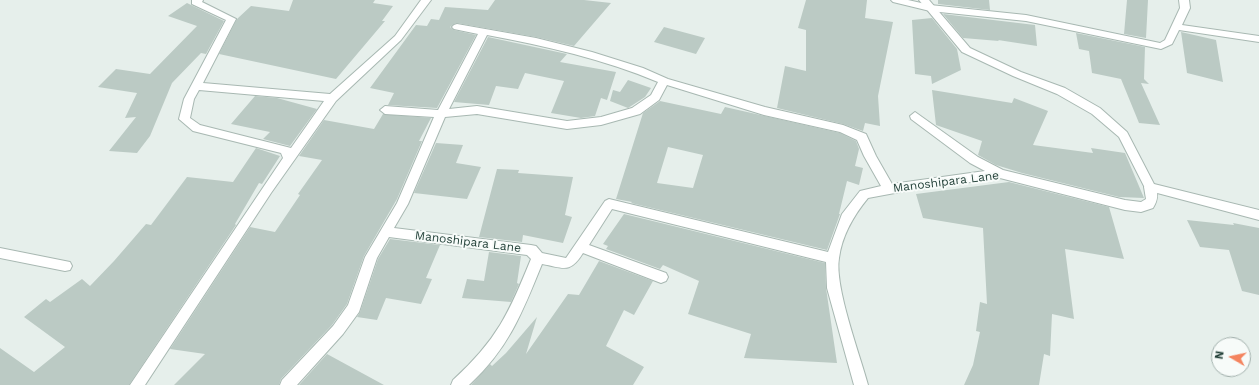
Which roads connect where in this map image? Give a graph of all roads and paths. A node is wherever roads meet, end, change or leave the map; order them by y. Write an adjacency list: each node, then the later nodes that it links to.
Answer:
1 (198, 0): 11 (street)
2 (426, 0): 12 (street)
3 (896, 0): 5 (street)
4 (1184, 0): 7 (street)
5 (927, 4): 7 (street); 18 (street)
6 (458, 27): 8 (street)
7 (1176, 27): 9 (street)
8 (484, 32): 10 (street); 14 (street)
9 (1259, 39)
10 (664, 81): 14 (street); 19 (street)
11 (197, 86): 12 (street); 16 (street)
12 (332, 98): 16 (street)
13 (385, 110): 14 (street)
14 (441, 114): 21 (street)
15 (915, 116): 17 (street)
16 (289, 158): 28 (street)
17 (1000, 174): 18 (street, Manoshipara Lane); 19 (street, Manoshipara Lane)
18 (1150, 187): 20 (street)
19 (889, 189): 25 (street, Manoshipara Lane)
20 (1259, 215)
21 (386, 232): 24 (street, Manoshipara Lane); 29 (street)
22 (581, 247): 24 (street); 25 (street); 27 (street)
23 (0, 254): 26 (street)
24 (538, 258): 30 (street, Manoshipara Lane)
25 (832, 258): 31 (street, Manoshipara Lane)
26 (65, 266)
27 (661, 277)
28 (137, 385)
29 (288, 385)
30 (458, 385)
31 (861, 385)

